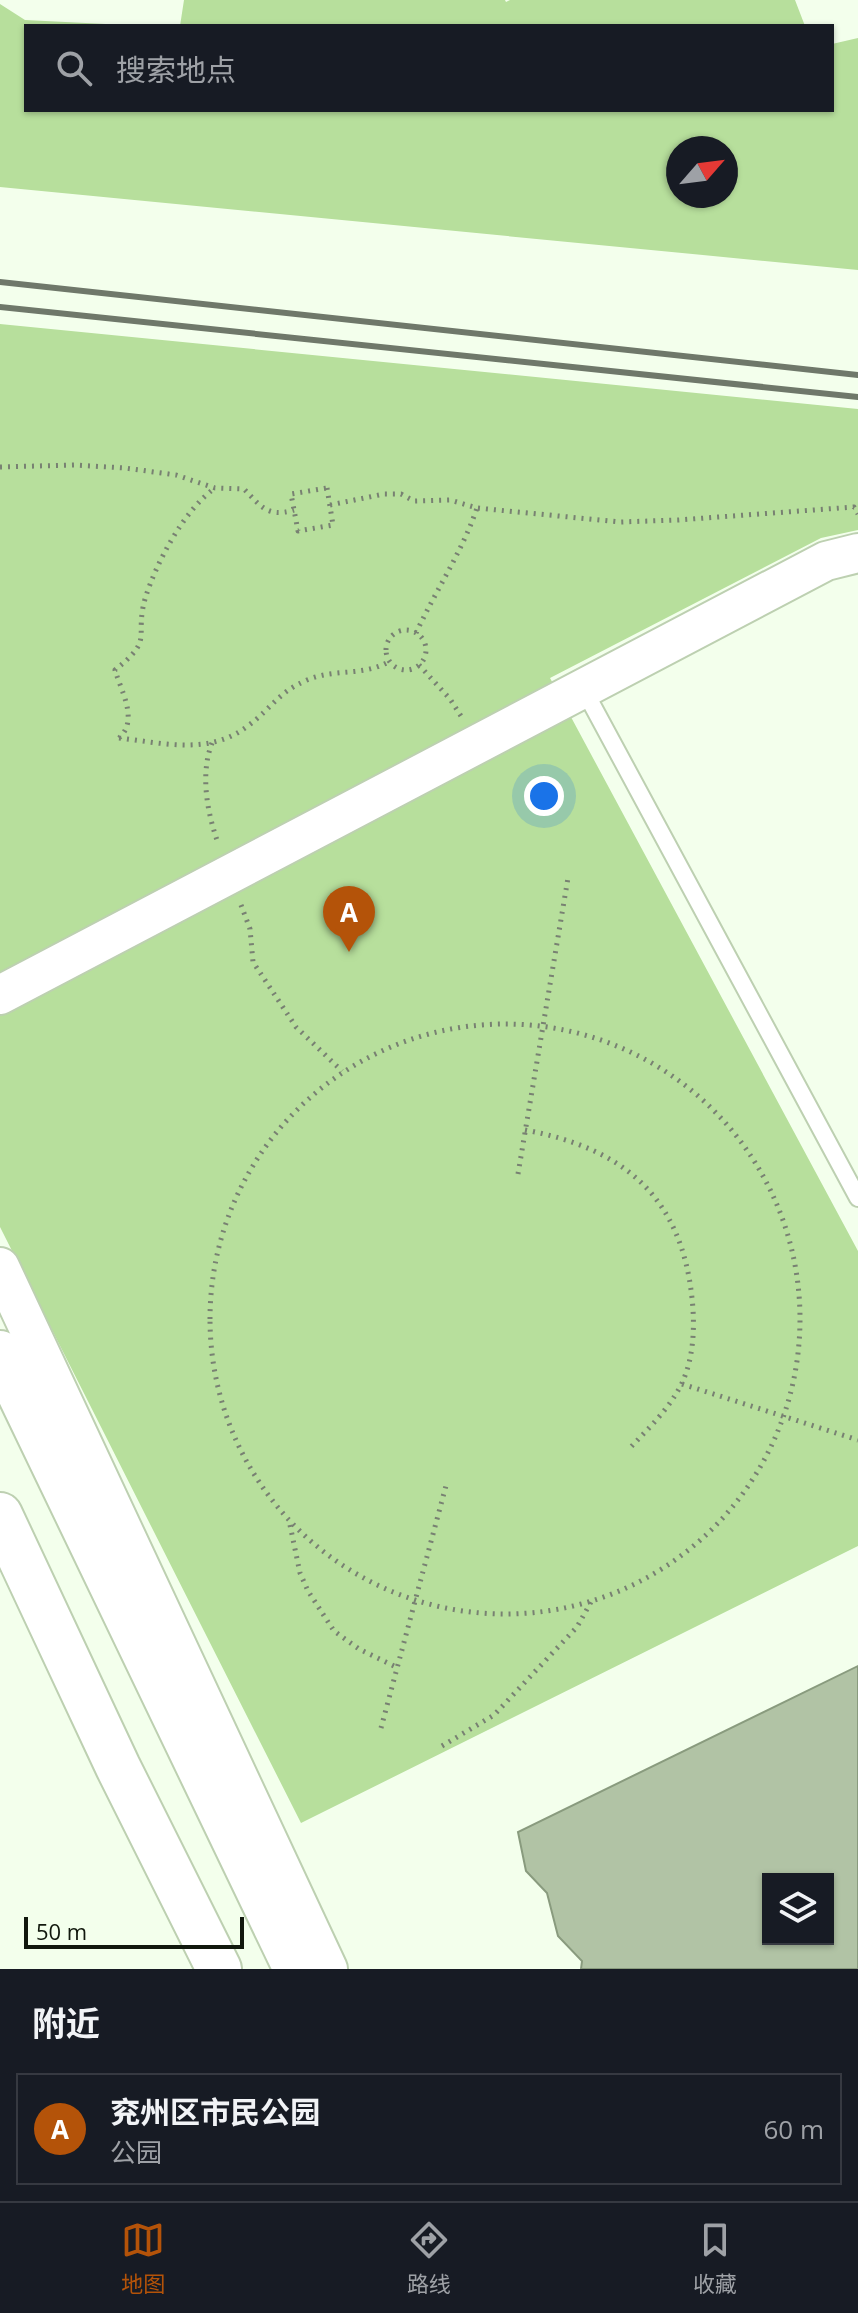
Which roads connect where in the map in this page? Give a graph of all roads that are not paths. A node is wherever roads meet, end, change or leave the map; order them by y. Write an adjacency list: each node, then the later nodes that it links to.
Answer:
1 (858, 553): 2 (street)
2 (583, 688): 3 (street); 4 (lane)
3 (0, 995)
4 (858, 1198)
5 (0, 1267): 10 (street)
6 (0, 1353): 9 (main road)
7 (0, 1515): 8 (main road)
8 (219, 1969)
9 (296, 1969)
10 (328, 1969)

